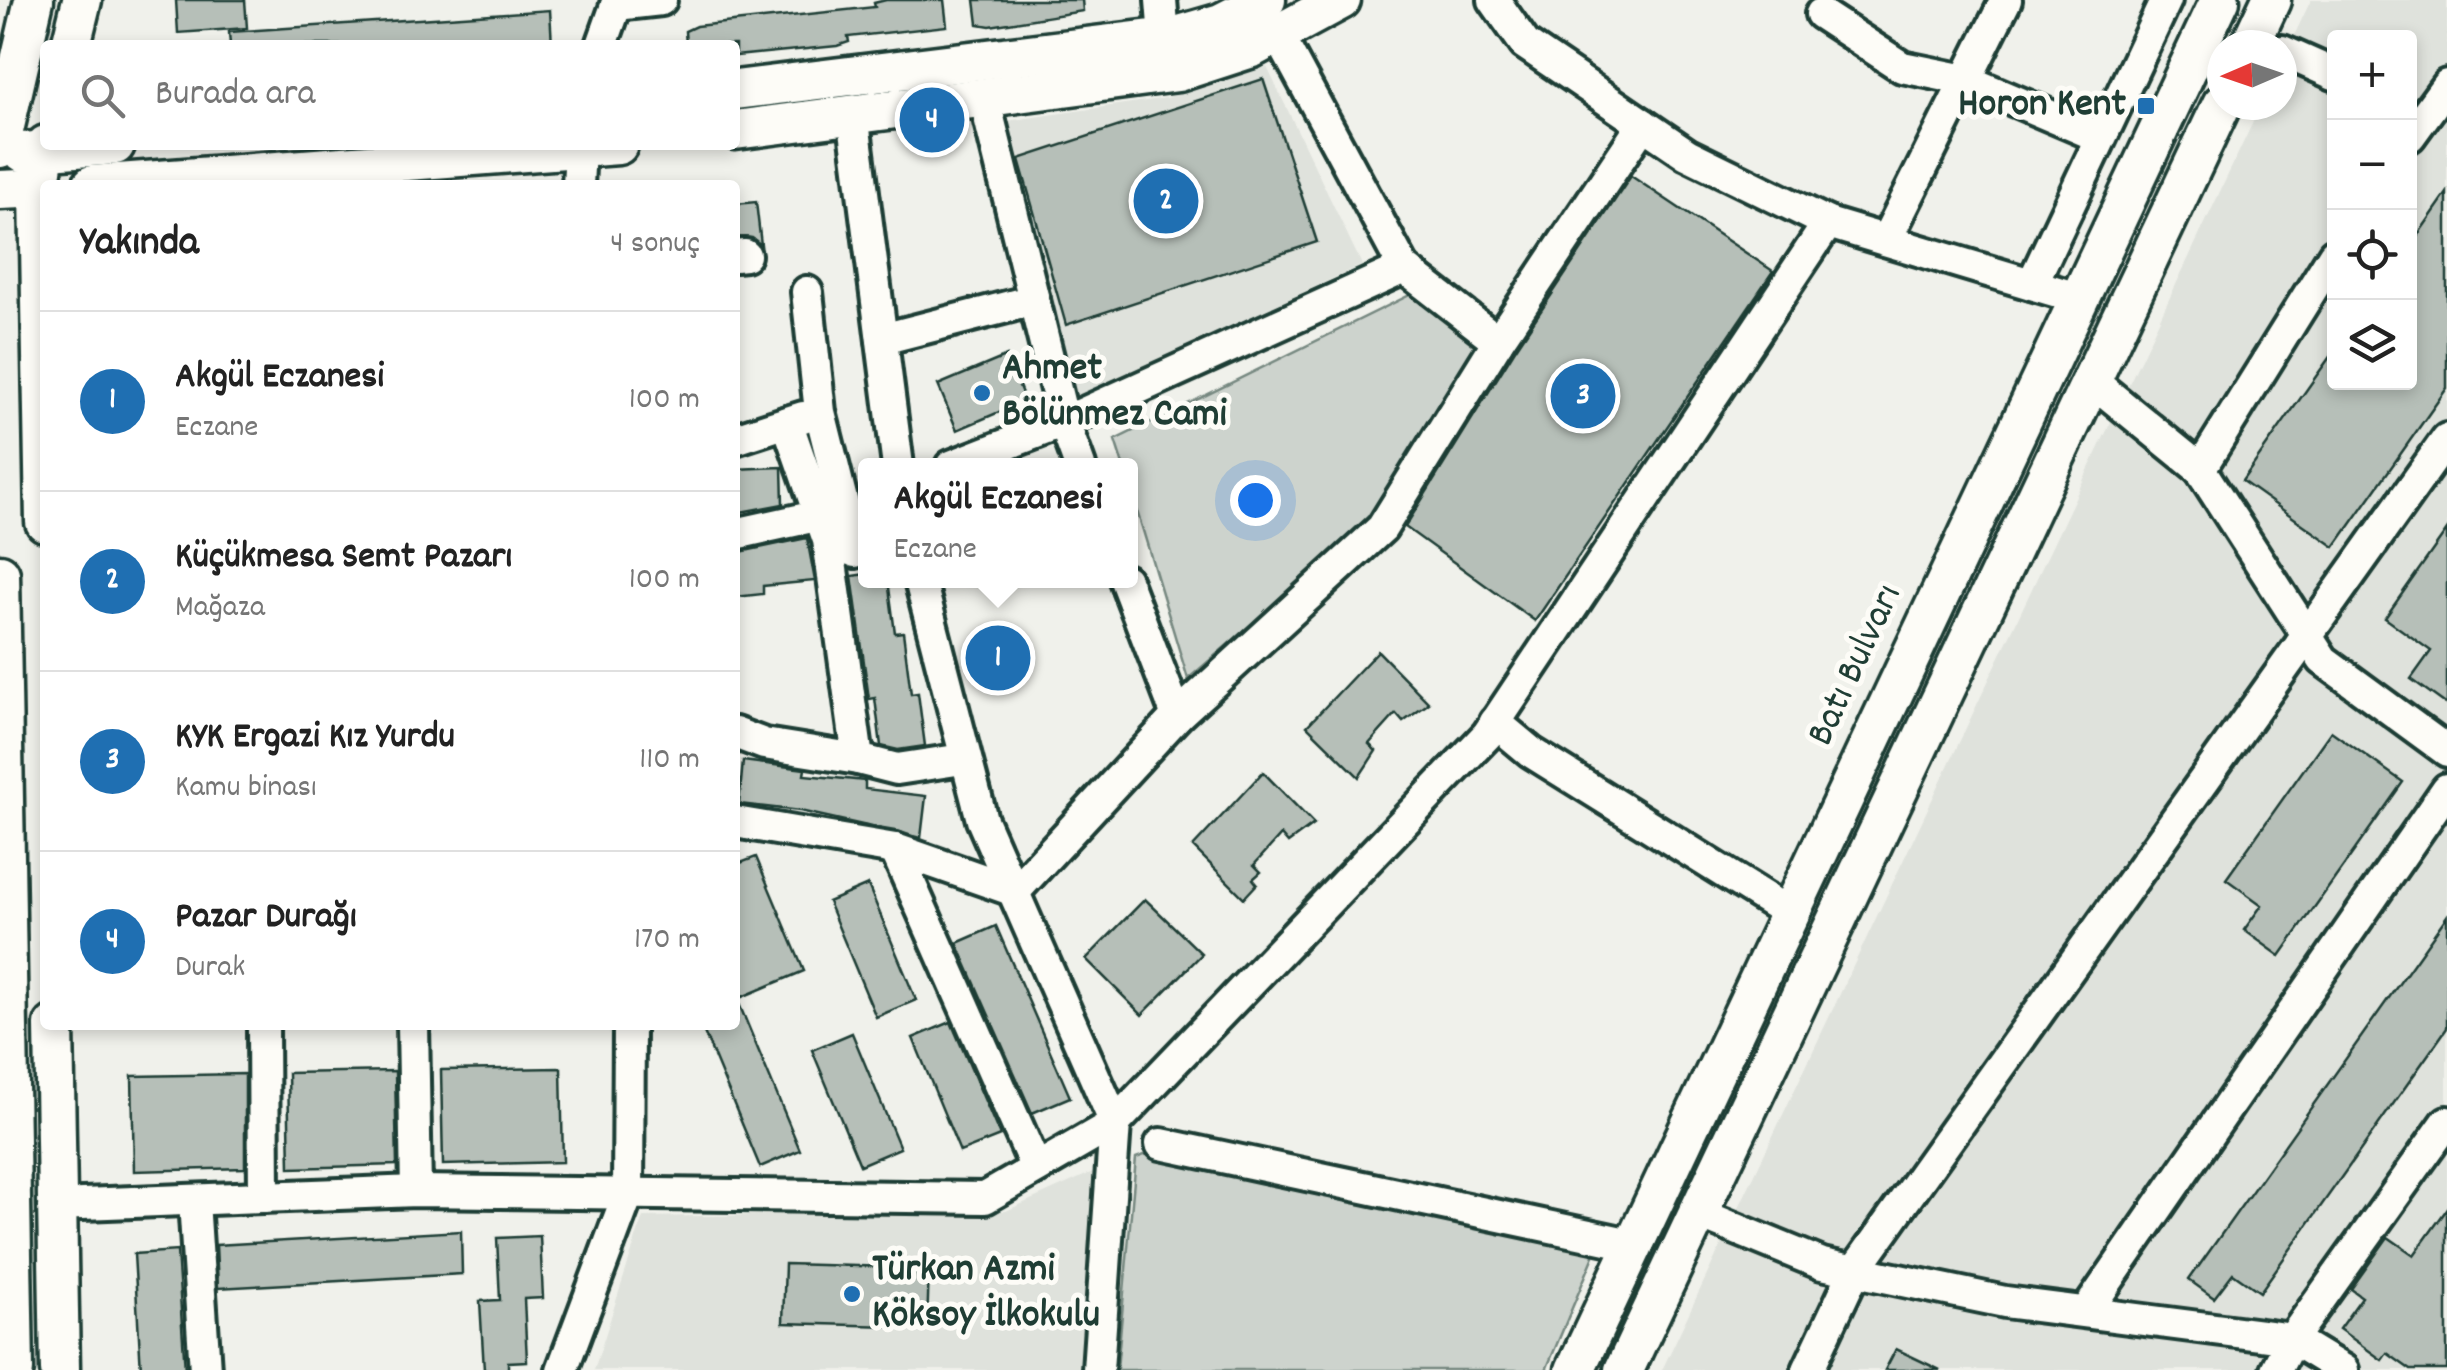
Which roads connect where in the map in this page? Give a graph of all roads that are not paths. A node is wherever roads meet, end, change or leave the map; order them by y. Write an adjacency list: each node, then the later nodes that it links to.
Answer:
1 (34, 0): 34 (main road)
2 (82, 0): 17 (main road)
3 (661, 0): 11 (street)
4 (1161, 0): 16 (street)
5 (1266, 0): 16 (main road)
6 (1342, 0): 15 (main road)
7 (1494, 0): 28 (street)
8 (2006, 0): 21 (street)
9 (2165, 0): 12 (street); 30 (street)
10 (2271, 0): 14 (main road)
11 (617, 3): 18 (street)
12 (2215, 11): 47 (main road, Batı Bulvarı)
13 (1821, 14): 21 (street)
14 (2266, 30)
15 (1279, 36): 24 (main road); 44 (street)
16 (1164, 38): 23 (main road)
17 (72, 40)
18 (604, 40)
19 (2297, 59): 20 (street)
20 (2327, 71)
21 (1966, 80): 30 (street); 42 (street)
22 (2447, 86): 27 (street)
23 (740, 89)
24 (984, 97): 25 (main road); 48 (street)
25 (853, 114): 29 (main road); 49 (street)
26 (2214, 120): 51 (main road)
27 (2423, 121)
28 (1643, 124): 41 (street); 50 (street)
29 (740, 129)
30 (2100, 137): 45 (street)
31 (40, 148): 34 (main road)
32 (45, 150): 37 (main road)
33 (605, 150): 35 (main road)
34 (0, 151)
35 (579, 160): 36 (main road)
36 (332, 177): 38 (main road)
37 (43, 180)
38 (242, 180)
39 (40, 188): 40 (main road)
40 (0, 190)
41 (1828, 223): 42 (street); 69 (street)
42 (1886, 240): 45 (street)
43 (2327, 265): 60 (street)
44 (1404, 268): 50 (street); 54 (street)
45 (2032, 284): 47 (street)
46 (807, 292): 52 (street)
47 (2081, 299): 78 (main road, Batı Bulvarı)
48 (1034, 300): 49 (street); 54 (street)
49 (882, 339): 57 (street)
50 (1498, 341): 68 (street)
51 (2092, 381): 60 (street); 94 (main road)
52 (820, 412): 53 (street); 61 (street)
53 (787, 422): 55 (street); 61 (street)
54 (1064, 422): 58 (street); 59 (street)
55 (740, 436)
56 (2447, 440): 67 (street)
57 (897, 458)
58 (972, 458)
59 (1077, 458)
60 (2200, 469): 67 (street)
61 (833, 512): 62 (street); 63 (street); 73 (street)
62 (740, 533)
63 (855, 552)
64 (0, 574): 79 (main road)
65 (922, 588): 72 (street)
66 (1127, 588): 68 (street)
67 (2308, 637): 71 (street); 98 (street)
68 (1176, 716): 77 (street)
69 (1495, 722): 78 (street); 86 (street)
70 (740, 735): 73 (street)
71 (2447, 750)
72 (963, 758): 73 (street); 77 (street)
73 (858, 760)
74 (2447, 789): 99 (street)
75 (740, 823): 76 (street)
76 (895, 849): 77 (street); 88 (street)
77 (1015, 892): 86 (street)
78 (1789, 913): 96 (main road, Batı Bulvarı)
79 (3, 968): 84 (main road)
80 (54, 1030): 93 (main road)
81 (262, 1030): 91 (street)
82 (414, 1030): 89 (street)
83 (629, 1030): 90 (street)
84 (5, 1109): 95 (main road)
85 (2447, 1122): 100 (street)
86 (1114, 1124): 88 (street); 105 (street)
87 (1161, 1144): 96 (street)
88 (1036, 1168): 90 (street)
89 (416, 1191): 90 (street); 91 (street)
90 (628, 1194): 104 (street)
91 (264, 1197): 92 (street)
92 (194, 1201): 93 (street); 103 (street)
93 (57, 1205): 102 (main road)
94 (1695, 1212): 98 (street); 107 (main road)
95 (6, 1219): 97 (main road)
96 (1632, 1244): 106 (main road, Batı Bulvarı)
97 (6, 1269): 101 (main road)
98 (1855, 1270): 99 (street); 108 (street)
99 (2086, 1312): 100 (street)
100 (2292, 1338): 109 (street); 110 (street)
101 (14, 1370)
102 (60, 1370)
103 (205, 1370)
104 (562, 1370)
105 (1098, 1370)
106 (1575, 1370)
107 (1624, 1370)
108 (1808, 1370)
109 (2276, 1370)
110 (2342, 1370)

